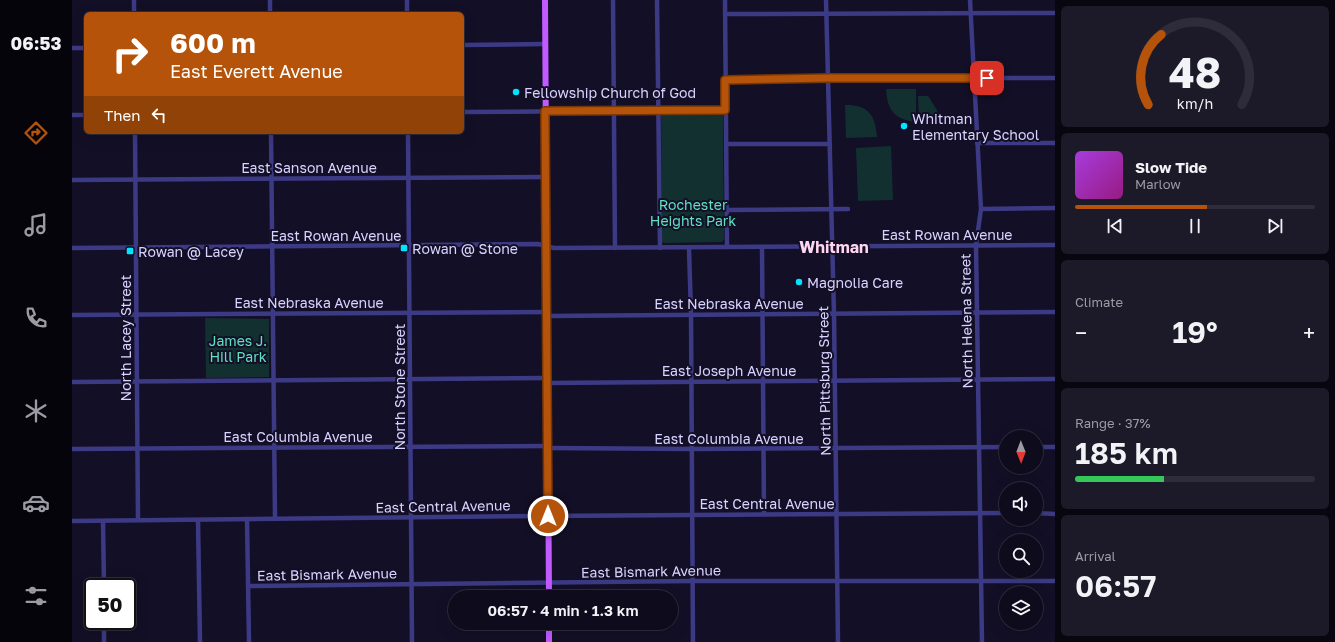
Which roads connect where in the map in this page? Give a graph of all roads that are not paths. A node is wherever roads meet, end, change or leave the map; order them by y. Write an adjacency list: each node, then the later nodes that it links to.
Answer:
1 (134, 0): 10 (street)
2 (270, 0): 11 (street)
3 (407, 0): 12 (street)
4 (544, 0): 17 (main road)
5 (613, 0): 27 (street)
6 (657, 0): 28 (street)
7 (725, 0): 15 (street)
8 (826, 0): 16 (street, North Pittsburg Street)
9 (970, 0): 13 (street, North Helena Street)
10 (134, 12)
11 (270, 12)
12 (407, 12)
13 (971, 13): 14 (street); 16 (street); 22 (street, North Helena Street)
14 (1055, 13)
15 (725, 14): 16 (street); 24 (street)
16 (827, 14): 21 (street, North Pittsburg Street)
17 (545, 44): 18 (street); 26 (main road)
18 (464, 45)
19 (72, 48): 20 (street)
20 (84, 48)
21 (829, 78): 22 (street); 24 (street); 38 (street, North Pittsburg Street)
22 (974, 78): 23 (street); 36 (street, North Helena Street)
23 (1055, 78)
24 (725, 80): 25 (street)
25 (725, 110): 28 (street); 37 (street)
26 (545, 111): 27 (street); 29 (street); 39 (main road)
27 (614, 111): 28 (street); 59 (street)
28 (658, 111): 60 (street)
29 (464, 112)
30 (84, 114): 31 (street)
31 (72, 115)
32 (135, 134): 41 (street, North Lacey Street)
33 (271, 134): 42 (street)
34 (408, 134): 40 (street, North Stone Street)
35 (1055, 142): 36 (street)
36 (977, 143): 47 (street, North Helena Street)
37 (726, 144): 38 (street); 48 (street)
38 (830, 144): 45 (street, North Pittsburg Street)
39 (546, 177): 40 (street, East Sanson Avenue); 53 (main road)
40 (408, 178): 42 (street, East Sanson Avenue); 49 (street, North Stone Street)
41 (135, 179): 42 (street, East Sanson Avenue); 43 (street, East Sanson Avenue); 55 (street, North Lacey Street)
42 (271, 179): 52 (street)
43 (72, 180)
44 (1055, 208): 47 (street)
45 (832, 209): 46 (street); 48 (street); 54 (street, North Pittsburg Street)
46 (848, 209)
47 (981, 209): 50 (street, North Helena Street)
48 (727, 210): 56 (street)
49 (409, 245): 52 (street, East Rowan Avenue); 53 (street, East Rowan Avenue); 65 (street, North Stone Street)
50 (976, 245): 51 (street, East Rowan Avenue); 54 (street, East Rowan Avenue); 62 (street, North Helena Street)
51 (1055, 245)
52 (272, 246): 55 (street, East Rowan Avenue); 64 (street)
53 (546, 246): 59 (street, East Rowan Avenue); 66 (main road)
54 (833, 246): 57 (street, East Rowan Avenue); 69 (street, North Pittsburg Street)
55 (136, 247): 58 (street, East Rowan Avenue); 71 (street, North Lacey Street)
56 (727, 247): 57 (street, East Rowan Avenue); 61 (street, East Rowan Avenue)
57 (762, 247): 68 (street)
58 (72, 248)
59 (615, 248): 60 (street, East Rowan Avenue)
60 (660, 248): 61 (street, East Rowan Avenue)
61 (689, 248): 67 (street)
62 (977, 312): 63 (street, East Nebraska Avenue); 69 (street, East Nebraska Avenue); 75 (street, North Helena Street)
63 (1055, 312)
64 (273, 313): 65 (street, East Nebraska Avenue); 71 (street, East Nebraska Avenue); 72 (street)
65 (409, 313): 66 (street, East Nebraska Avenue); 73 (street, North Stone Street)
66 (547, 314): 67 (street, East Nebraska Avenue); 74 (main road)
67 (691, 314): 68 (street, East Nebraska Avenue); 77 (street)
68 (763, 314): 69 (street, East Nebraska Avenue); 78 (street)
69 (834, 314): 79 (street, North Pittsburg Street)
70 (72, 315): 71 (street, East Nebraska Avenue)
71 (136, 315): 81 (street, North Lacey Street)
72 (273, 380): 73 (street, East Joseph Avenue); 81 (street, East Joseph Avenue); 89 (street)
73 (410, 380): 74 (street, East Joseph Avenue); 82 (street, North Stone Street)
74 (547, 380): 77 (street, East Joseph Avenue); 83 (main road)
75 (978, 380): 76 (street, East Joseph Avenue); 79 (street, East Joseph Avenue); 84 (street, North Helena Street)
76 (1055, 380)
77 (691, 381): 78 (street, East Joseph Avenue); 92 (street)
78 (763, 381): 79 (street, East Joseph Avenue); 93 (street)
79 (835, 381): 90 (street, North Pittsburg Street)
80 (72, 382): 81 (street, East Joseph Avenue)
81 (137, 382): 88 (street, North Lacey Street)
82 (410, 447): 83 (street, East Columbia Avenue); 89 (street, East Columbia Avenue); 102 (street, North Stone Street)
83 (548, 447): 92 (street, East Columbia Avenue); 101 (main road)
84 (979, 447): 85 (street, East Columbia Avenue); 90 (street, East Columbia Avenue); 94 (street, North Helena Street)
85 (999, 447)
86 (1043, 447): 87 (street)
87 (1055, 447)
88 (137, 448): 89 (street, East Columbia Avenue); 91 (street, East Columbia Avenue); 105 (street, North Lacey Street)
89 (274, 448): 104 (street)
90 (836, 448): 93 (street, East Columbia Avenue); 97 (street, North Pittsburg Street)
91 (72, 449)
92 (692, 449): 93 (street, East Columbia Avenue); 100 (street)
93 (764, 449): 96 (street)
94 (980, 513): 95 (street, East Central Avenue); 97 (street, East Central Avenue); 112 (street, North Helena Street)
95 (999, 513)
96 (764, 514): 97 (street, East Central Avenue); 100 (street, East Central Avenue)
97 (836, 514): 111 (street, North Pittsburg Street)
98 (1043, 514): 99 (street)
99 (1055, 514)
100 (692, 515): 101 (street, East Central Avenue); 110 (street)
101 (548, 516): 102 (street, East Central Avenue); 114 (main road)
102 (411, 517): 104 (street, East Central Avenue); 115 (street, North Stone Street)
103 (247, 519): 104 (street, East Central Avenue); 106 (street, East Central Avenue); 116 (street)
104 (275, 519)
105 (138, 520): 106 (street, East Central Avenue); 108 (street, East Central Avenue)
106 (198, 520): 121 (street)
107 (72, 521): 108 (street, East Central Avenue)
108 (103, 521): 109 (street)
109 (104, 578)
110 (693, 581): 111 (street, East Bismark Avenue); 114 (street, East Bismark Avenue); 125 (street)
111 (837, 581): 112 (street, East Bismark Avenue); 126 (street, North Pittsburg Street)
112 (981, 581): 113 (street, East Bismark Avenue); 127 (street, North Helena Street)
113 (1055, 581)
114 (549, 583): 115 (street, East Bismark Avenue); 117 (main road)
115 (411, 584): 116 (street, East Bismark Avenue); 123 (street, North Stone Street)
116 (248, 586): 122 (street)
117 (549, 590)
118 (104, 630): 120 (street)
119 (549, 630): 124 (main road)
120 (104, 642)
121 (200, 642)
122 (249, 642)
123 (412, 642)
124 (549, 642)
125 (693, 642)
126 (838, 642)
127 (982, 642)

